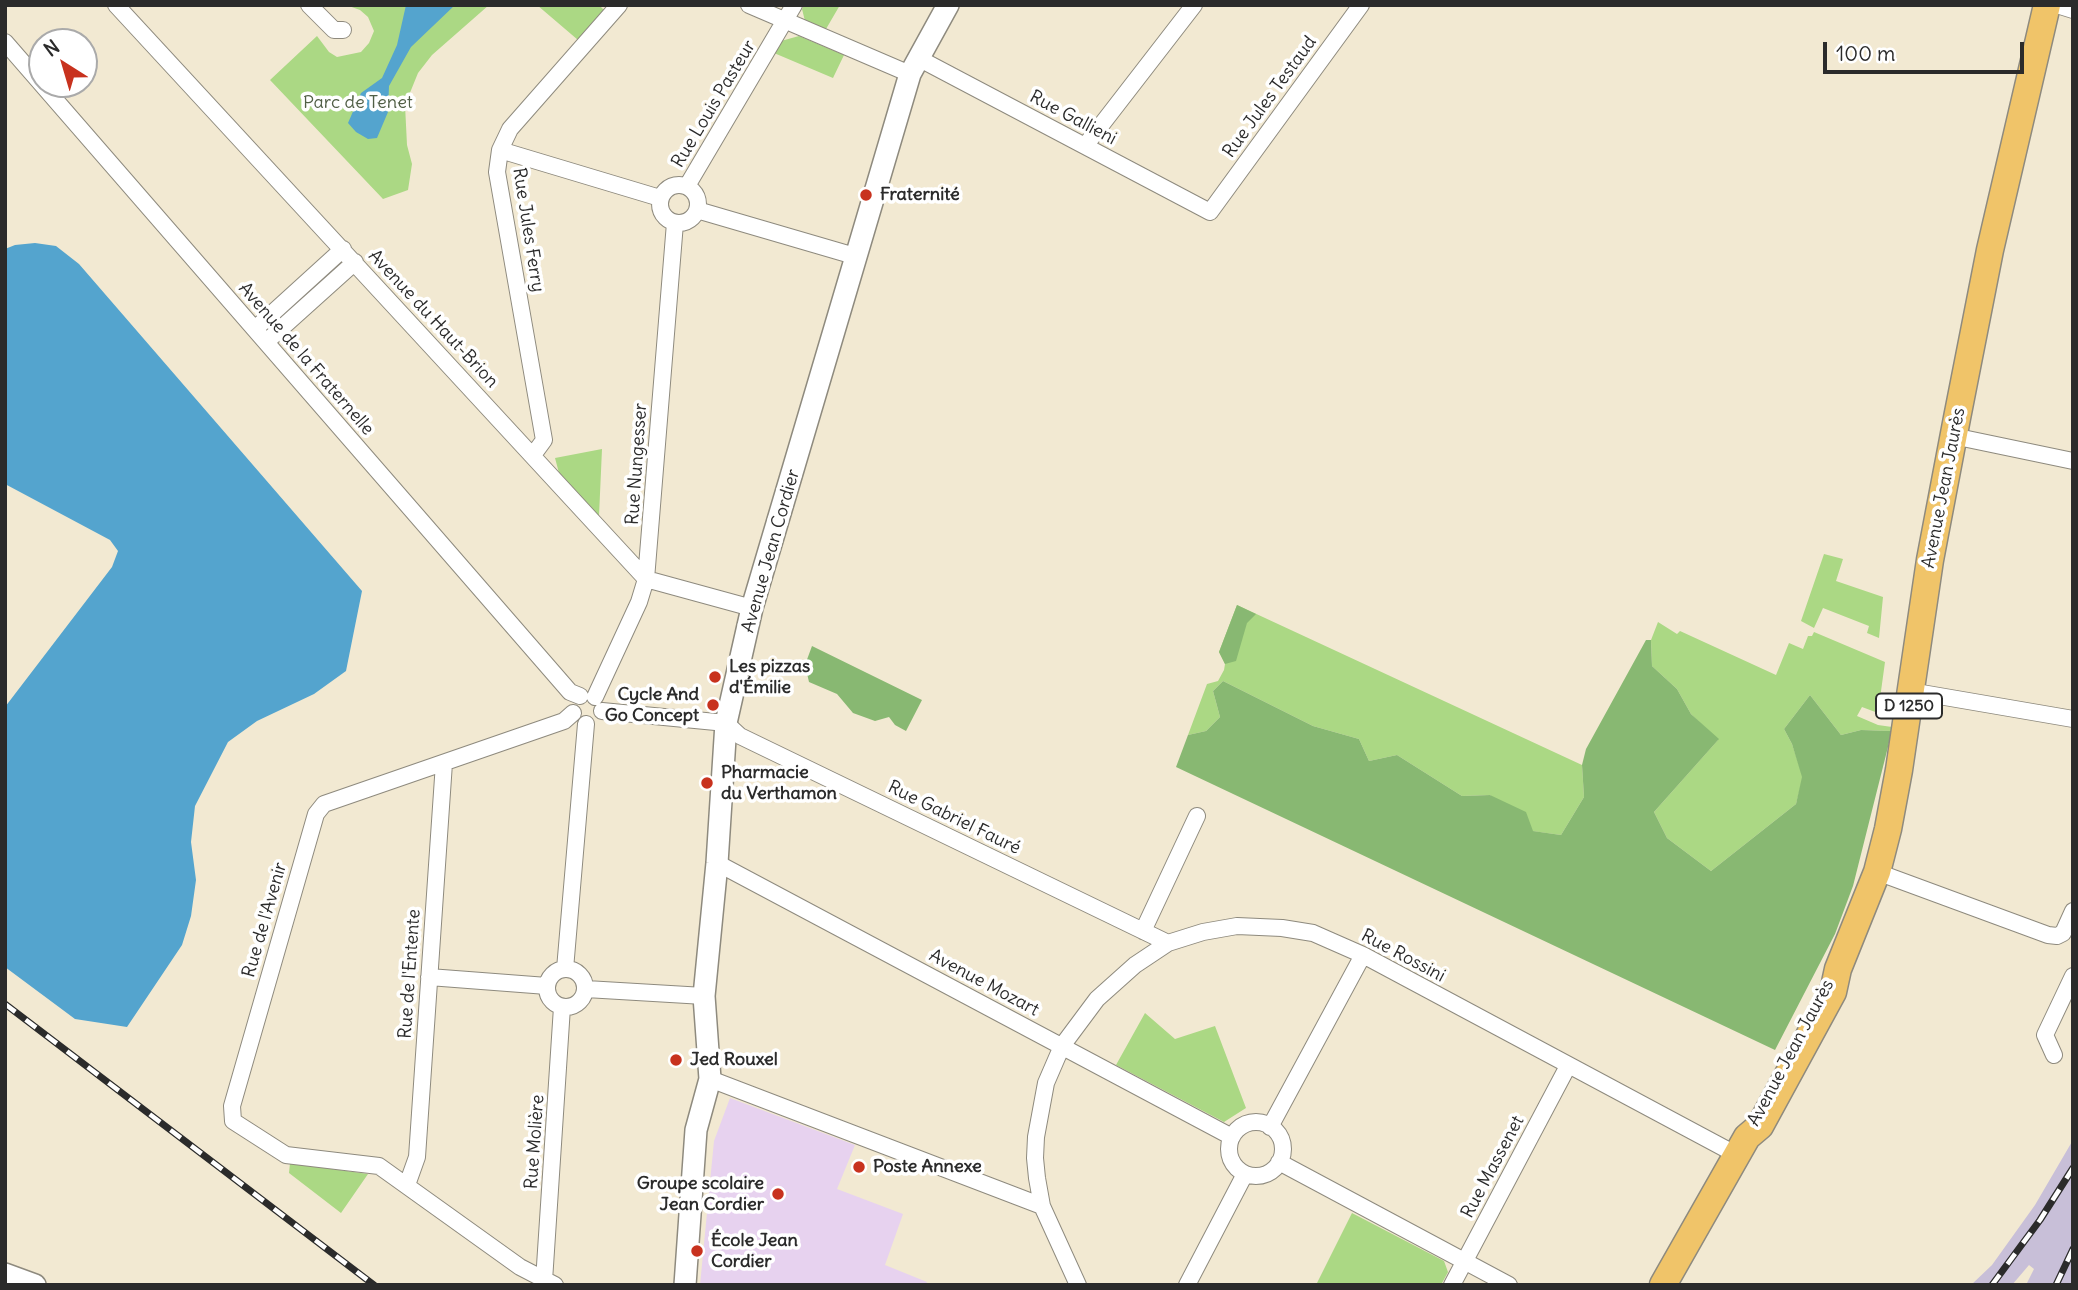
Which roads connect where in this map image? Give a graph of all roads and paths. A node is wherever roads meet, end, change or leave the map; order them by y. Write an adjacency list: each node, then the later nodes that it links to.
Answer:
1 (116, 5): 23 (street, Avenue du Haut-Brion)
2 (309, 5): 13 (street)
3 (619, 5): 17 (street, Rue Jules Ferry)
4 (749, 5): 12 (street, Rue Gallieni)
5 (794, 5): 12 (street, Rue Louis Pasteur)
6 (948, 5): 15 (street, Avenue Jean Cordier)
7 (1194, 5): 16 (street)
8 (1361, 5): 21 (street, Rue Jules Testaud)
9 (2047, 5): 28 (main road, Avenue Jean Jaurès / D 1250)
10 (2057, 5): 11 (street)
11 (2073, 10)
12 (785, 21): 15 (street, Rue Gallieni); 18 (street, Rue Louis Pasteur)
13 (343, 30)
14 (5, 42): 26 (street, Avenue de la Fraternelle)
15 (914, 66): 16 (street, Rue Gallieni); 24 (street, Avenue Jean Cordier)
16 (1085, 145): 21 (street, Rue Gallieni)
17 (500, 150): 19 (street); 29 (street, Rue Jules Ferry)
18 (687, 186): 19 (street); 20 (street)
19 (660, 198): 22 (street)
20 (697, 210): 22 (street); 24 (street)
21 (1210, 212)
22 (675, 223): 31 (street, Rue Nungesser)
23 (343, 249): 25 (street, Avenue du Haut-Brion); 26 (street)
24 (858, 257): 32 (street, Avenue Jean Cordier)
25 (355, 262): 27 (street); 29 (street, Avenue du Haut-Brion)
26 (255, 329): 27 (street, Avenue de la Fraternelle)
27 (267, 342): 34 (street, Avenue de la Fraternelle)
28 (1953, 436): 30 (street); 33 (main road, Avenue Jean Jaurès / D 1250)
29 (533, 456): 31 (street, Avenue du Haut-Brion)
30 (2073, 461)
31 (646, 579): 32 (street); 34 (street, Rue Nungesser)
32 (752, 608): 37 (street, Avenue Jean Cordier)
33 (1910, 691): 36 (street); 42 (main road, Avenue Jean Jaurès / D 1250)
34 (592, 701): 35 (street); 37 (street); 38 (street)
35 (573, 713): 38 (street); 39 (street, Rue de l'Avenir)
36 (2073, 719)
37 (726, 723): 41 (street, Avenue Jean Cordier); 44 (street, Rue Gabriel Fauré)
38 (586, 724): 47 (street)
39 (444, 763): 49 (street, Rue de l'Entente); 63 (street, Rue de l'Avenir)
40 (1197, 816): 44 (street)
41 (717, 863): 52 (street, Avenue Jean Cordier); 54 (street, Avenue Mozart)
42 (1877, 872): 43 (street); 60 (main road, Avenue Jean Jaurès / D 1250)
43 (2073, 911)
44 (1143, 931): 45 (street, Rue Gabriel Fauré)
45 (1168, 943): 46 (street, Rue Rossini); 54 (street, Rue Rossini)
46 (1363, 955): 56 (street, Rue Rossini); 58 (street)
47 (565, 969): 50 (street); 51 (street)
48 (2073, 976): 55 (street)
49 (429, 977): 50 (street); 63 (street, Rue de l'Entente)
50 (547, 986): 53 (street)
51 (586, 989): 52 (street); 53 (street)
52 (704, 996): 57 (street, Avenue Jean Cordier)
53 (562, 1007): 67 (street, Rue Molière)
54 (1062, 1046): 59 (street, Avenue Mozart); 64 (street, Rue Rossini)
55 (2054, 1055)
56 (1568, 1066): 60 (street, Rue Rossini); 65 (street, Rue Massenet)
57 (710, 1079): 64 (street); 69 (street, Avenue Jean Cordier)
58 (1270, 1127): 59 (street); 61 (street)
59 (1232, 1137): 62 (street)
60 (1742, 1146): 74 (main road, Avenue Jean Jaurès / D 1250)
61 (1279, 1162): 62 (street); 65 (street)
62 (1245, 1174): 71 (street)
63 (407, 1185): 67 (street)
64 (1042, 1206): 70 (street, Rue Rossini)
65 (1465, 1261): 72 (street, Rue Massenet); 73 (street)
66 (5, 1274): 68 (street)
67 (550, 1283)
68 (35, 1285)
69 (685, 1285)
70 (1078, 1285)
71 (1187, 1285)
72 (1452, 1285)
73 (1509, 1285)
74 (1662, 1285)

